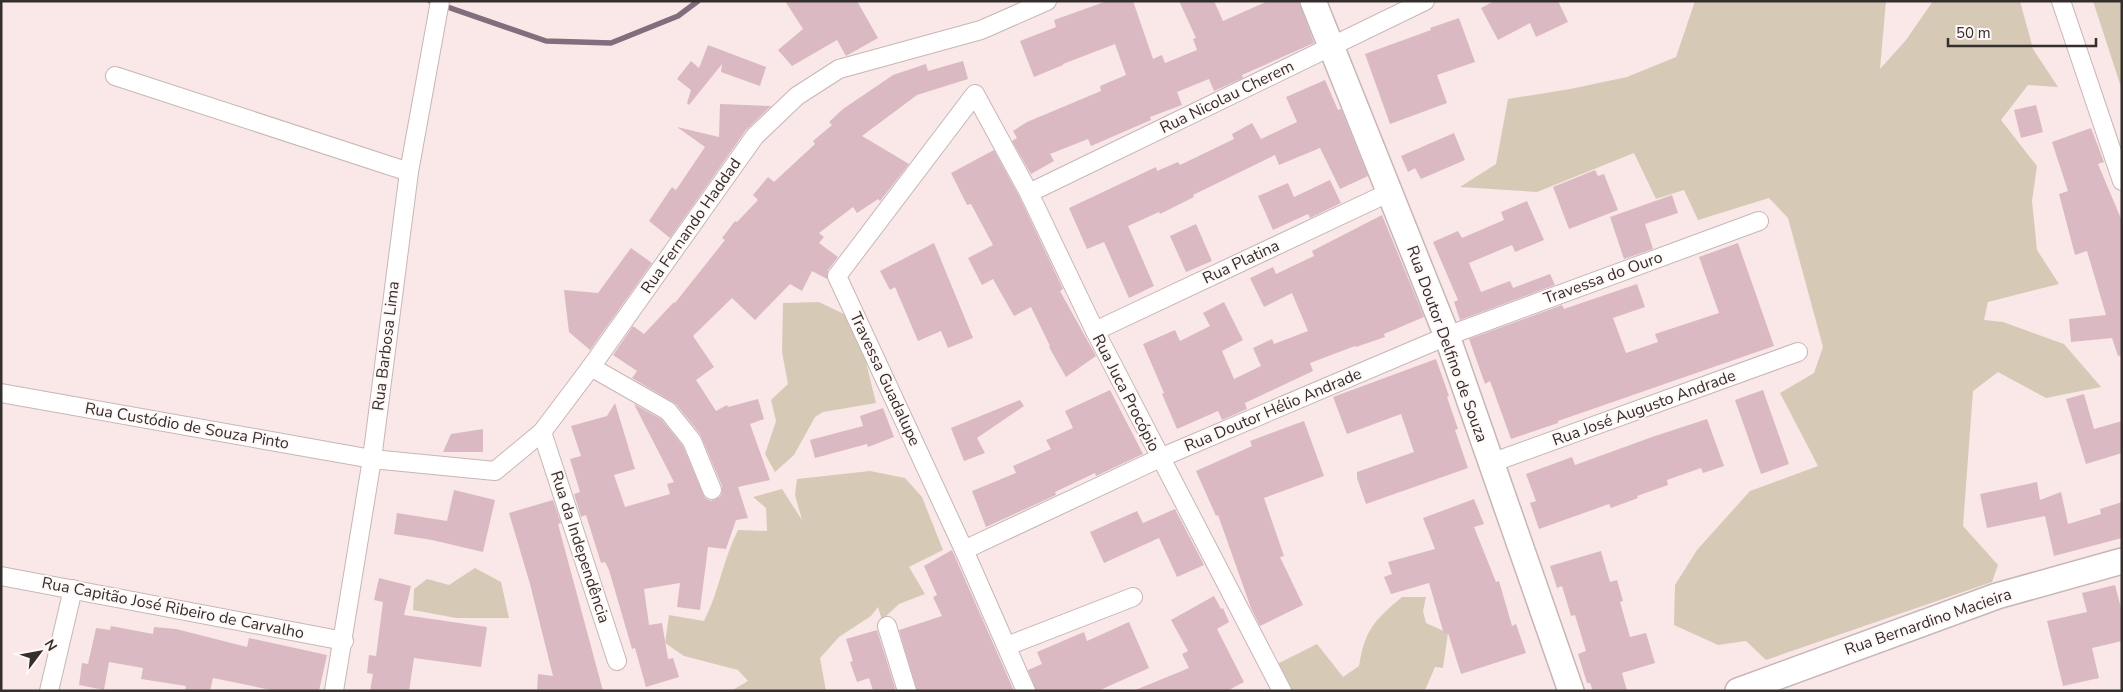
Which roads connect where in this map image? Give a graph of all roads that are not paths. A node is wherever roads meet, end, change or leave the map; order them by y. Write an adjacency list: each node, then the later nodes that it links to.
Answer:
1 (440, 1): 9 (street, Rua Barbosa Lima)
2 (1047, 1): 17 (street, Rua Fernando Haddad)
3 (1313, 1): 6 (street, Rua Doutor Delfino de Souza)
4 (1425, 1): 6 (street, Rua Nicolau Cherem)
5 (2061, 1): 10 (street)
6 (1331, 47): 11 (street, Rua Doutor Delfino de Souza); 12 (street, Rua Nicolau Cherem)
7 (115, 76): 9 (street)
8 (975, 94): 12 (street, Rua Juca Procópio); 24 (street, Travessa Guadalupe)
9 (409, 172): 21 (street, Rua Barbosa Lima)
10 (2122, 181)
11 (1388, 192): 14 (street, Rua Platina); 15 (street, Rua Doutor Delfino de Souza)
12 (1029, 193): 14 (street, Rua Juca Procópio)
13 (1759, 221): 15 (street, Travessa do Ouro)
14 (1094, 331): 20 (street, Rua Juca Procópio)
15 (1447, 336): 20 (street, Rua Doutor Hélio Andrade); 22 (street, Rua Doutor Delfino de Souza)
16 (1798, 352): 22 (street, Rua José Augusto Andrade)
17 (591, 367): 19 (street, Rua Fernando Haddad); 23 (street)
18 (1, 392): 21 (street, Rua Custódio de Souza Pinto)
19 (542, 432): 21 (street, Rua Fernando Haddad); 32 (street, Rua da Independência)
20 (1160, 458): 24 (street, Rua Doutor Hélio Andrade); 37 (street, Rua Juca Procópio)
21 (372, 459): 30 (street, Rua Barbosa Lima)
22 (1490, 464): 38 (street, Rua Doutor Delfino de Souza)
23 (712, 490)
24 (964, 550): 31 (street, Travessa Guadalupe)
25 (2122, 561): 39 (street, Rua Bernardino Macieira)
26 (1, 576): 27 (street, Rua Capitão José Ribeiro de Carvalho)
27 (74, 589): 30 (street, Rua Capitão José Ribeiro de Carvalho); 33 (street)
28 (1133, 597): 31 (street)
29 (887, 626): 35 (street)
30 (344, 641): 34 (street, Rua Barbosa Lima)
31 (1008, 646): 36 (street, Travessa Guadalupe)
32 (617, 661)
33 (49, 691)
34 (334, 691)
35 (907, 691)
36 (1026, 691)
37 (1282, 691)
38 (1571, 691)
39 (1738, 691)

